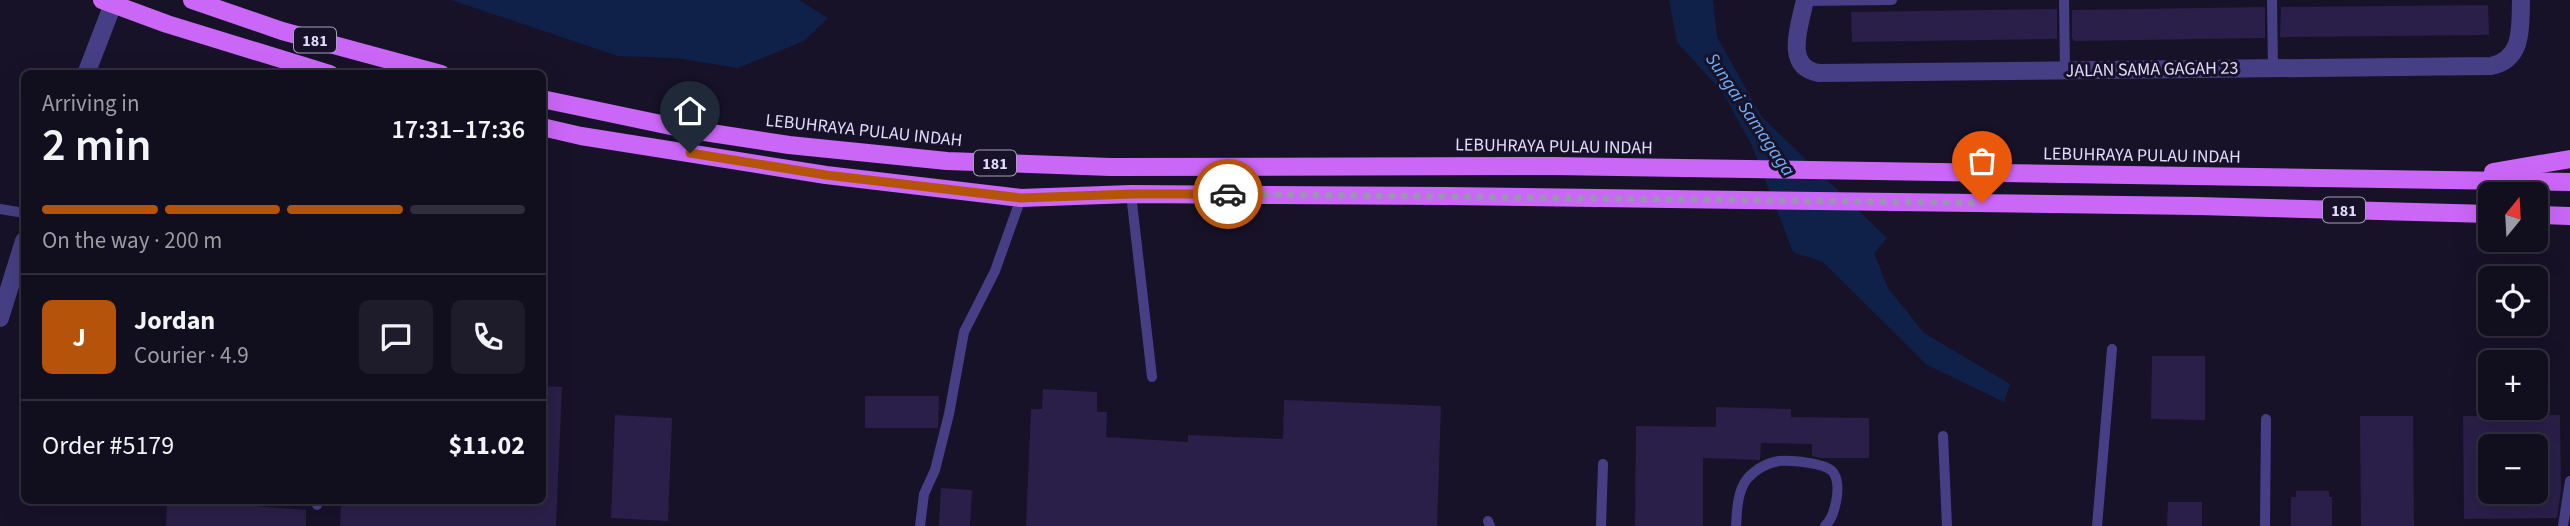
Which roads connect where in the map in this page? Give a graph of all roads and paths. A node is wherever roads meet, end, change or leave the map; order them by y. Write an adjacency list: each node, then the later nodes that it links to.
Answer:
1 (192, 0): 11 (main road, 181)
2 (1892, 0): 6 (lane)
3 (2064, 0): 12 (lane)
4 (2272, 0): 8 (lane)
5 (2521, 0): 8 (street, JALAN SAMA GAGAH 23)
6 (1805, 1): 12 (street, JALAN SAMA GAGAH 23)
7 (107, 2): 9 (street); 10 (main road, 181)
8 (2273, 68): 12 (street, JALAN SAMA GAGAH 23)
9 (87, 70)
10 (317, 70)
11 (426, 70)
12 (2065, 70)
13 (546, 100): 16 (main road, LEBUHRAYA PULAU INDAH / 181)
14 (546, 128): 19 (main road, 181)
15 (2570, 159): 16 (main road)
16 (2448, 180): 17 (main road, LEBUHRAYA PULAU INDAH / 181)
17 (2570, 182)
18 (1132, 194): 19 (main road, 181); 22 (main road, 181); 28 (lane)
19 (1021, 198): 33 (lane)
20 (0, 209): 21 (lane)
21 (21, 212)
22 (2478, 214)
23 (2548, 215): 24 (main road)
24 (2570, 216)
25 (21, 251): 26 (street)
26 (0, 318)
27 (2112, 349): 38 (lane)
28 (1152, 377)
29 (2266, 419): 39 (lane)
30 (1943, 436): 37 (lane)
31 (1603, 464): 34 (lane)
32 (2570, 481): 40 (lane)
33 (920, 526)
34 (1601, 526)
35 (1735, 526): 36 (lane)
36 (1825, 526)
37 (1947, 526)
38 (2097, 526)
39 (2265, 526)
40 (2563, 526)

